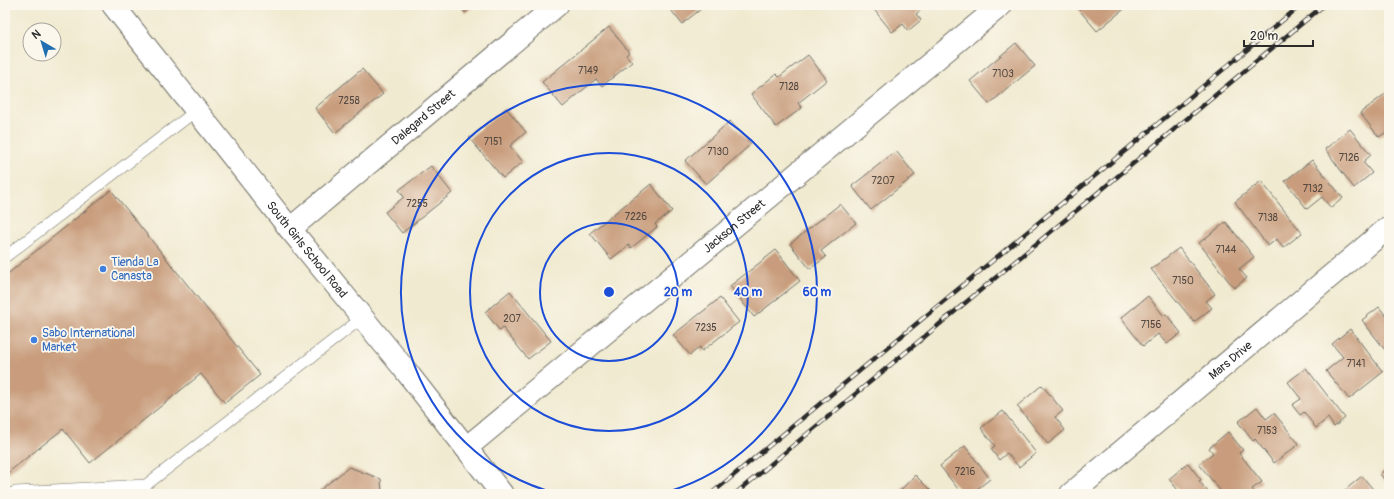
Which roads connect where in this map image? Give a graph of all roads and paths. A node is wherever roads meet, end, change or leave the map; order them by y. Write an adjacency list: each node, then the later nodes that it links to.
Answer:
1 (113, 5): 4 (street, South Girls School Road)
2 (557, 5): 6 (street, Dalegard Street)
3 (1001, 5): 9 (street, Jackson Street)
4 (197, 110): 6 (street, South Girls School Road); 7 (lane)
5 (1389, 227): 12 (street, Mars Drive)
6 (290, 229): 8 (street, South Girls School Road)
7 (5, 257)
8 (362, 318): 9 (street, South Girls School Road); 10 (lane)
9 (466, 448): 11 (street, South Girls School Road)
10 (10, 494)
11 (502, 494)
12 (1071, 494)

